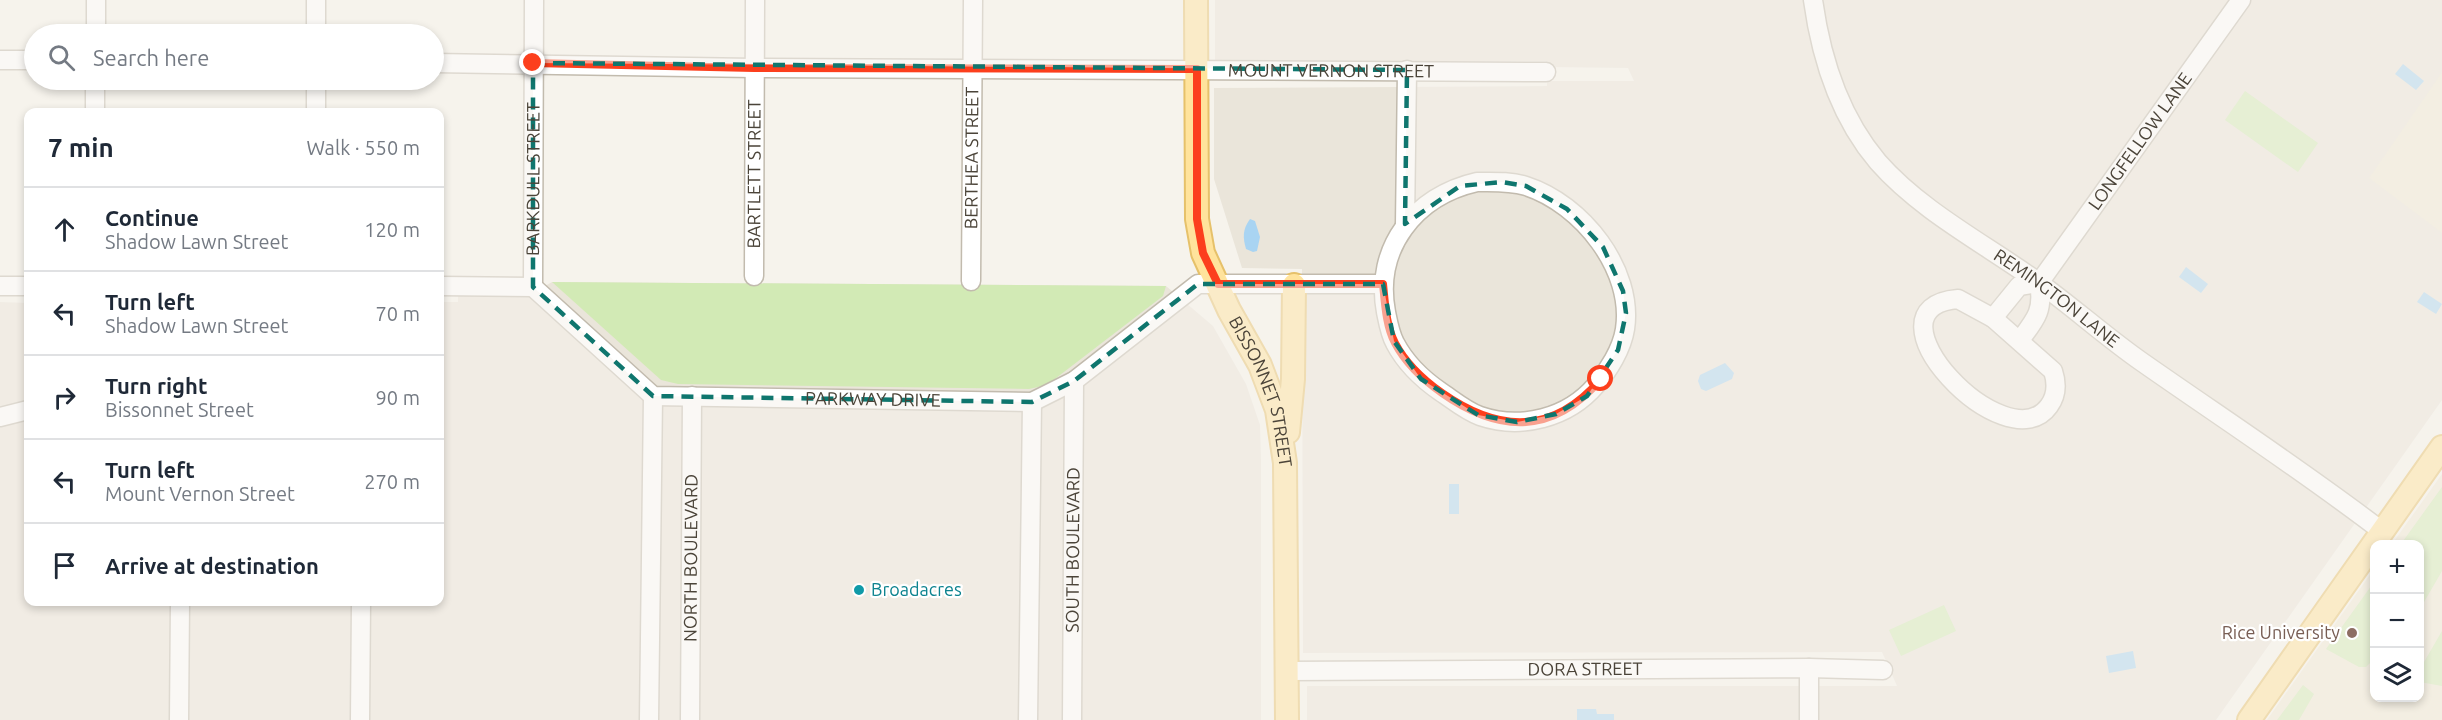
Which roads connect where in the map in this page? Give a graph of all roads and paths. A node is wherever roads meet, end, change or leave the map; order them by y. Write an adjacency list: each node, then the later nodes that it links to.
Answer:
1 (96, 0): 9 (street)
2 (316, 0): 10 (street)
3 (534, 0): 14 (street, BARKDULL STREET)
4 (755, 0): 15 (street, BARTLETT STREET)
5 (973, 0): 16 (street, BERTHEA STREET)
6 (1196, 0): 17 (main road, BISSONNET STREET)
7 (1813, 0): 27 (street, REMINGTON LANE)
8 (2241, 0): 27 (street, LONGFELLOW LANE)
9 (96, 24)
10 (316, 24)
11 (0, 60): 12 (street)
12 (24, 60)
13 (444, 63): 14 (street, MOUNT VERNON STREET)
14 (533, 63): 15 (street, MOUNT VERNON STREET); 34 (street, BARKDULL STREET)
15 (754, 68): 16 (street, MOUNT VERNON STREET); 25 (street, BARTLETT STREET)
16 (972, 68): 17 (street, MOUNT VERNON STREET); 26 (street, BERTHEA STREET)
17 (1197, 69): 18 (street, MOUNT VERNON STREET); 28 (main road, BISSONNET STREET)
18 (1407, 70): 19 (street, MOUNT VERNON STREET); 24 (street)
19 (1546, 72)
20 (95, 90): 22 (street)
21 (316, 90): 23 (street)
22 (95, 108)
23 (316, 108)
24 (1405, 224): 29 (street); 29 (street)
25 (754, 276)
26 (971, 281)
27 (2039, 283): 35 (street); 36 (street); 45 (street, REMINGTON LANE)
28 (1218, 284): 30 (street, PARKWAY DRIVE); 37 (street, PARKWAY DRIVE); 44 (main road, BISSONNET STREET)
29 (1383, 284): 30 (street, PARKWAY DRIVE)
30 (1294, 285): 44 (main road)
31 (0, 286): 32 (street)
32 (24, 286)
33 (444, 286): 34 (street)
34 (533, 287): 38 (street)
35 (1993, 318): 36 (street); 36 (street)
36 (2020, 340)
37 (1074, 381): 40 (street, PARKWAY DRIVE); 56 (street, SOUTH BOULEVARD)
38 (653, 396): 39 (street, PARKWAY DRIVE); 53 (street)
39 (692, 396): 40 (street, PARKWAY DRIVE); 54 (street, NORTH BOULEVARD)
40 (1032, 402): 55 (street)
41 (24, 411): 42 (street)
42 (0, 417)
43 (2442, 447): 45 (main road)
44 (1285, 463): 50 (main road, BISSONNET STREET)
45 (2383, 532): 59 (main road)
46 (180, 606): 51 (street)
47 (361, 606): 52 (street)
48 (1809, 668): 49 (street, DORA STREET); 50 (street, DORA STREET); 58 (street)
49 (1883, 670)
50 (1287, 671): 57 (main road, BISSONNET STREET)
51 (179, 720)
52 (360, 720)
53 (649, 720)
54 (690, 720)
55 (1028, 720)
56 (1072, 720)
57 (1287, 720)
58 (1809, 720)
59 (2249, 720)

